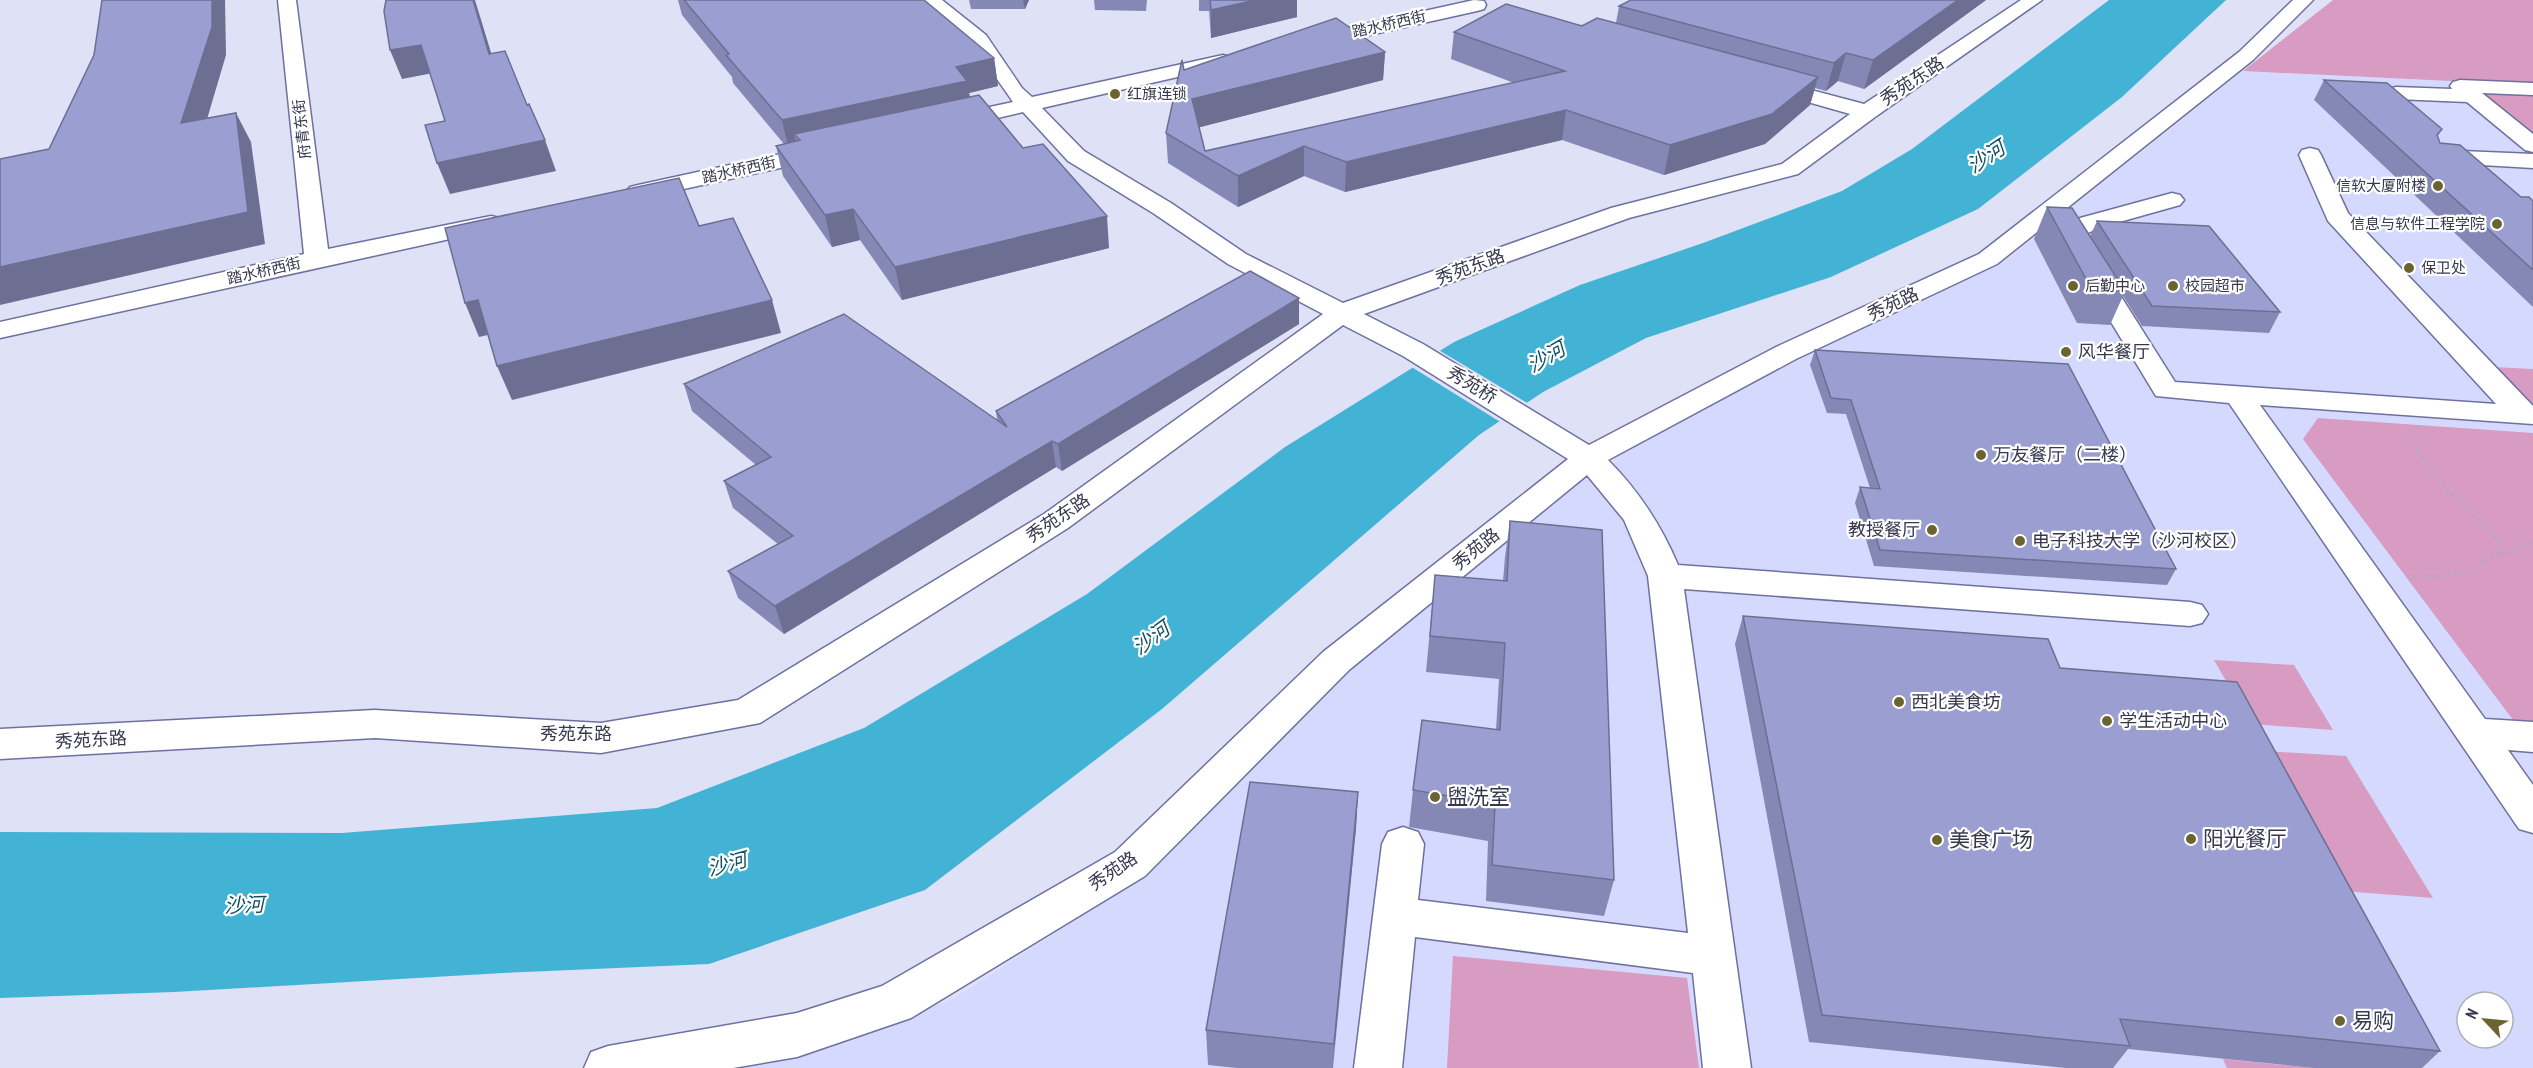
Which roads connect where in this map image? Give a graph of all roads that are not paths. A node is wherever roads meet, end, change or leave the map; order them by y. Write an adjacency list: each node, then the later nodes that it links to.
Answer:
1 (287, 0): 24 (street, 府青东街)
2 (931, 0): 13 (street, 秀苑桥)
3 (2033, 0): 14 (street, 秀苑东路)
4 (2304, 0): 29 (street, 秀苑路)
5 (1472, 2): 6 (street); 7 (street, 踏水桥西街)
6 (1500, 11)
7 (1293, 46)
8 (1246, 56): 13 (street)
9 (1750, 80): 14 (street)
10 (2533, 89): 12 (street)
11 (2396, 93): 12 (street)
12 (2473, 96): 16 (street)
13 (1021, 98): 15 (street); 25 (street, 秀苑桥)
14 (1867, 112): 25 (street, 秀苑东路)
15 (924, 128)
16 (2533, 145)
17 (844, 147): 21 (street, 踏水桥西街)
18 (2310, 155): 28 (street)
19 (2438, 157): 20 (street)
20 (2533, 162)
21 (618, 197)
22 (2172, 200): 27 (street)
23 (514, 218): 24 (street, 踏水桥西街)
24 (317, 259): 26 (street, 踏水桥西街)
25 (1343, 312): 29 (street, 秀苑桥); 34 (street, 秀苑东路)
26 (0, 330)
27 (2238, 395): 28 (street); 32 (street)
28 (2527, 414)
29 (1588, 458): 30 (street, 秀苑桥); 39 (street, 秀苑路)
30 (1665, 576): 31 (street); 38 (street, 秀苑桥)
31 (2190, 614)
32 (2474, 733): 33 (street); 35 (street)
33 (2533, 737)
34 (0, 744)
35 (2533, 817)
36 (1403, 844): 37 (street)
37 (1394, 916): 38 (street); 40 (street)
38 (1713, 956): 41 (street, 秀苑桥)
39 (608, 1068)
40 (1378, 1068)
41 (1727, 1068)

